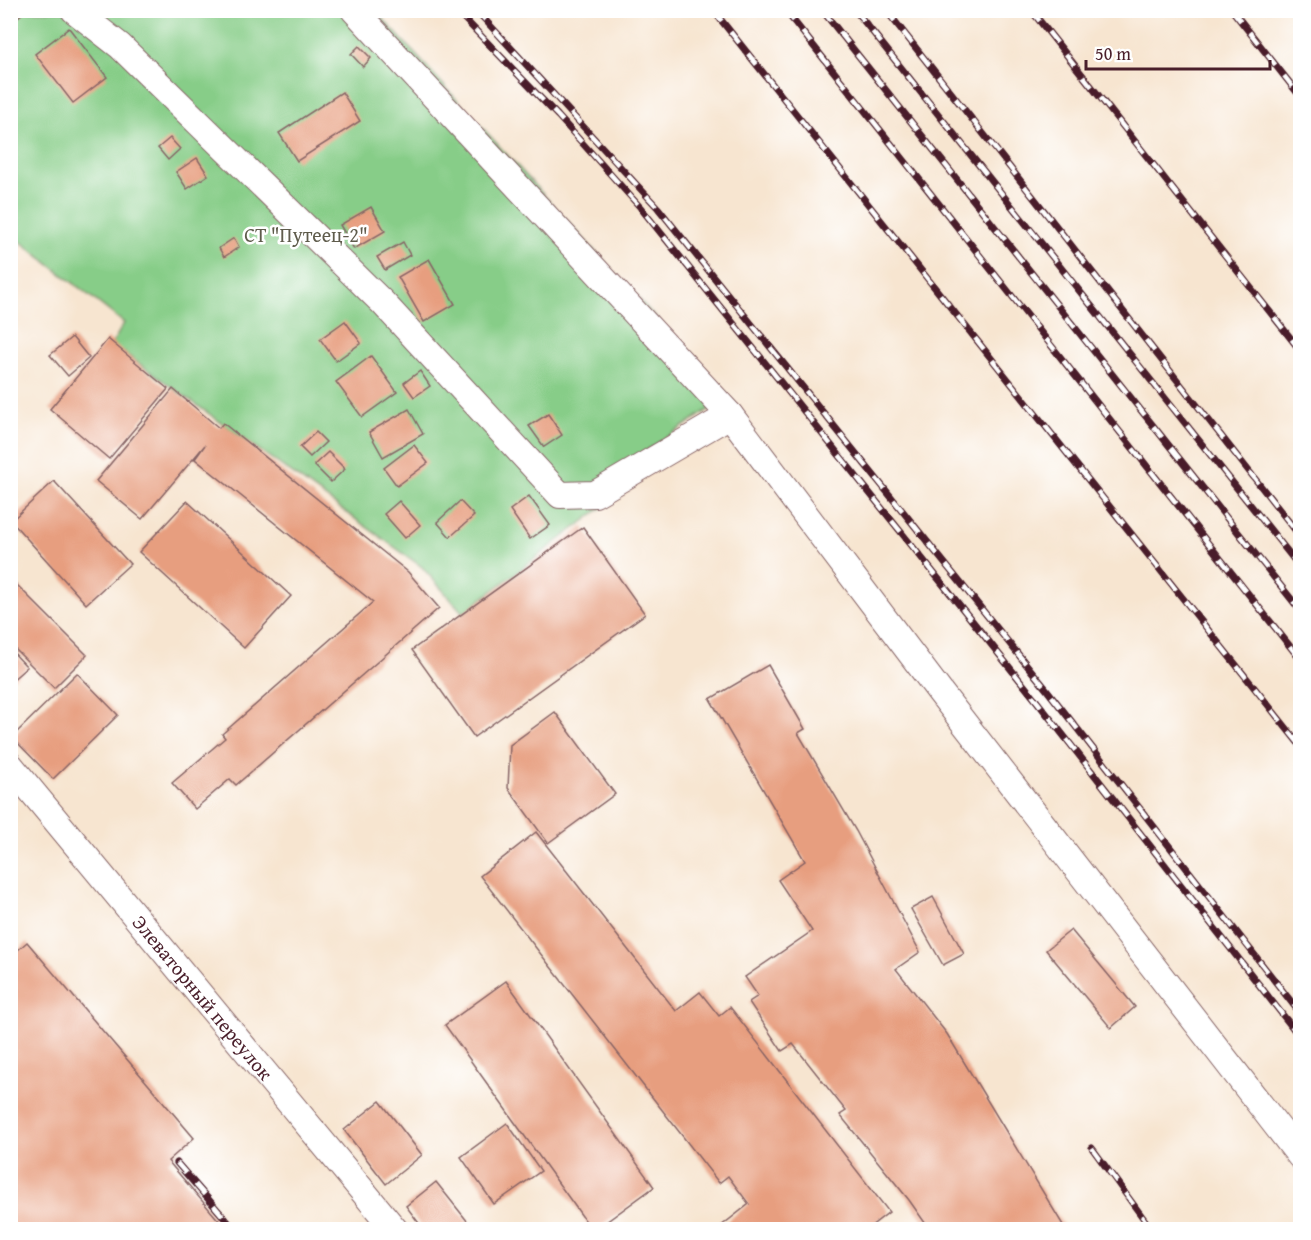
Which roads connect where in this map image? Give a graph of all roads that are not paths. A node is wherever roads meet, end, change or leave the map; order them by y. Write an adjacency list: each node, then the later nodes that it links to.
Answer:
1 (74, 10): 3 (street)
2 (354, 10): 3 (street)
3 (730, 415): 5 (street)
4 (10, 765): 6 (street, Элеваторный переулок)
5 (1300, 1156)
6 (395, 1230)

